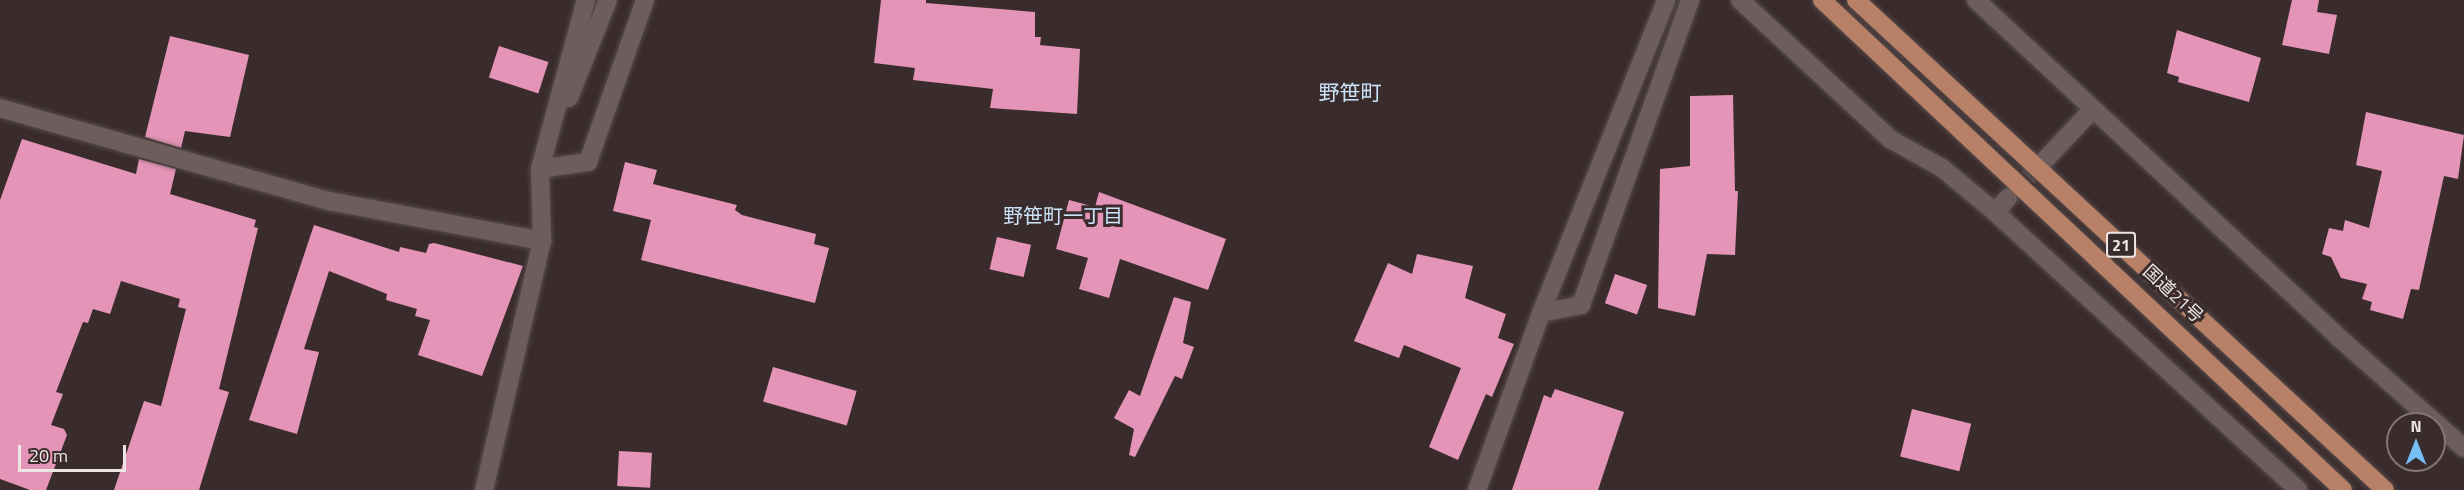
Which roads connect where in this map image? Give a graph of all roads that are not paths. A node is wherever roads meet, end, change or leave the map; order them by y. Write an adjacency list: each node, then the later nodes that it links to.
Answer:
1 (586, 0): 13 (street)
2 (608, 0): 13 (street)
3 (645, 0): 13 (street)
4 (1666, 0): 15 (street)
5 (1690, 0): 15 (street)
6 (1740, 0): 19 (street)
7 (1822, 0): 20 (highway, 国道21号 / 21)
8 (1856, 0): 21 (highway, 国道21号 / 21)
9 (1976, 0): 11 (street)
10 (0, 108): 14 (street)
11 (2092, 110): 12 (street); 16 (street)
12 (2043, 162)
13 (540, 169): 14 (street)
14 (542, 240): 17 (street)
15 (1541, 313): 18 (street)
16 (2464, 448)
17 (484, 490)
18 (1477, 490)
19 (2298, 490)
20 (2343, 490)
21 (2385, 490)

